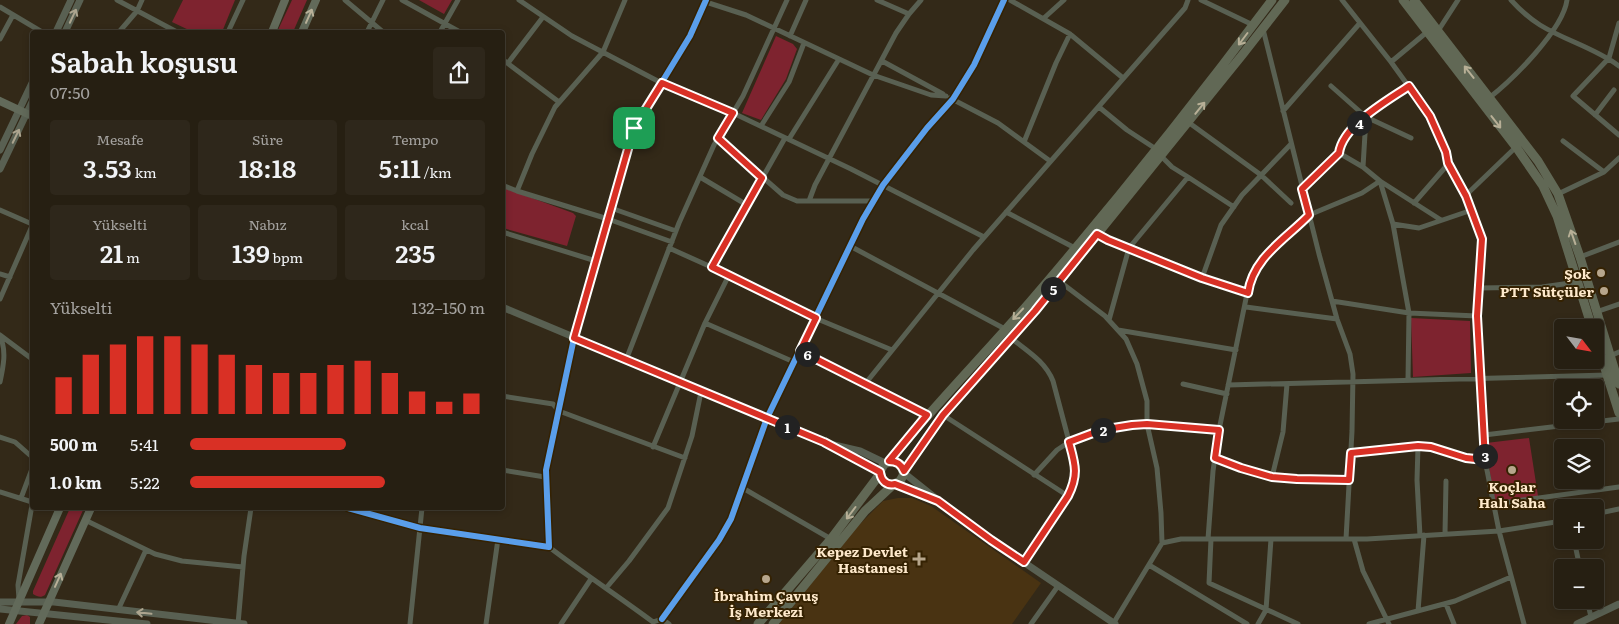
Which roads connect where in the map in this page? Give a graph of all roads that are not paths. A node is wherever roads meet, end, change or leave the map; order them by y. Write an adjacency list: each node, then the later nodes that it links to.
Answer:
1 (71, 0): 46 (street)
2 (80, 0): 47 (street, one-way to 2)
3 (117, 0): 33 (street)
4 (142, 0): 33 (street)
5 (243, 0): 50 (street)
6 (285, 0): 51 (main road)
7 (316, 0): 52 (main road, one-way to 7)
8 (345, 0): 38 (street)
9 (383, 0): 38 (street)
10 (402, 0): 41 (street)
11 (458, 0): 41 (street)
12 (520, 0): 36 (street)
13 (625, 0): 64 (street)
14 (787, 0): 43 (street)
15 (806, 0): 61 (street)
16 (877, 0): 34 (street)
17 (921, 0): 34 (street)
18 (1004, 0): 81 (street)
19 (1010, 0): 37 (street)
20 (1064, 0): 37 (street)
21 (1188, 0): 73 (street)
22 (1201, 0): 42 (street)
23 (1272, 0): 42 (main road)
24 (1285, 0): 44 (main road)
25 (1342, 0): 39 (street)
26 (1403, 0): 59 (main road)
27 (1414, 0): 57 (main road)
28 (1458, 0): 57 (street)
29 (1511, 0): 58 (street)
30 (1567, 0): 58 (street)
31 (706, 1): 43 (street); 74 (street)
32 (0, 7): 35 (street)
33 (137, 11): 48 (street); 49 (street)
34 (909, 14): 68 (street)
35 (13, 15): 45 (street); 62 (street)
36 (543, 17): 64 (street); 70 (street)
37 (1044, 18): 60 (street)
38 (371, 22): 53 (street); 54 (street)
39 (1360, 23): 69 (street); 85 (street)
40 (1619, 23): 65 (street)
41 (445, 24): 55 (street); 56 (street)
42 (1253, 25): 101 (main road, one-way to 101)
43 (774, 28): 61 (street); 87 (street)
44 (1263, 28): 85 (street); 90 (main road, one-way to 44)
45 (39, 30)
46 (57, 30)
47 (66, 30)
48 (121, 30)
49 (173, 30)
50 (229, 30)
51 (273, 30)
52 (303, 30)
53 (368, 30)
54 (381, 30)
55 (441, 30)
56 (456, 30)
57 (1438, 31): 80 (main road, one-way to 57)
58 (1552, 31): 65 (street); 80 (street)
59 (1427, 32): 69 (street); 99 (main road, one-way to 99)
60 (1070, 34): 73 (street); 97 (street)
61 (790, 36): 63 (street)
62 (0, 39)
63 (804, 43): 66 (street); 91 (street)
64 (603, 52): 74 (street); 83 (street)
65 (1608, 58): 71 (street); 88 (street)
66 (839, 60): 72 (street); 95 (street)
67 (505, 61): 70 (street)
68 (882, 61): 72 (street); 79 (street)
69 (1391, 62): 76 (street)
70 (508, 63): 83 (street)
71 (1619, 66)
72 (874, 75): 79 (street); 104 (street)
73 (1123, 78): 84 (street)
74 (662, 83): 87 (street); 127 (street)
75 (1331, 86): 89 (street)
76 (1409, 86): 89 (street); 106 (street)
77 (1614, 90): 88 (street)
78 (30, 95): 86 (street)
79 (946, 96): 81 (street)
80 (1489, 98): 119 (main road)
81 (953, 99): 97 (street); 115 (street)
82 (0, 102): 86 (main road)
83 (559, 102): 118 (street)
84 (1099, 107): 101 (street); 105 (street)
85 (1282, 111): 98 (street)
86 (27, 113): 100 (street); 108 (street, one-way to 86)
87 (733, 113): 91 (street); 93 (street)
88 (1595, 115): 92 (street)
89 (1366, 117): 94 (street); 102 (street); 107 (street)
90 (1188, 122): 101 (main road); 110 (street)
91 (761, 126): 95 (street)
92 (1619, 135)
93 (718, 138): 111 (street); 113 (street)
94 (1411, 138)
95 (787, 139): 104 (street); 113 (street)
96 (1563, 141): 109 (street)
97 (1024, 142): 105 (street)
98 (1291, 144): 110 (street); 117 (street)
99 (1516, 147): 120 (street); 155 (main road)
100 (0, 150)
101 (1158, 152): 112 (street); 139 (main road); 145 (main road)
102 (1339, 153): 107 (street); 117 (street)
103 (1619, 158): 109 (street)
104 (830, 159): 115 (street); 121 (street)
105 (1050, 161): 130 (street)
106 (1448, 163): 120 (street); 124 (street)
107 (1363, 166): 114 (street)
108 (0, 169)
109 (1604, 172): 119 (street)
110 (1261, 175): 123 (street); 126 (street)
111 (700, 177): 125 (street); 137 (street)
112 (1188, 177): 126 (street); 146 (street)
113 (762, 178): 121 (street); 125 (street)
114 (1380, 181): 124 (street); 131 (street); 135 (street)
115 (883, 185): 122 (street); 140 (street)
116 (505, 186): 118 (street)
117 (1302, 189): 131 (street)
118 (517, 191): 132 (street)
119 (1558, 194): 147 (main road, one-way to 119)
120 (1466, 196): 129 (street)
121 (809, 201): 122 (street)
122 (874, 201): 143 (street)
123 (1291, 203)
124 (1414, 204): 133 (street)
125 (747, 205): 149 (street)
126 (1234, 207): 153 (street)
127 (611, 208): 132 (street); 137 (street)
128 (0, 210): 134 (street)
129 (1472, 210): 133 (street); 156 (street)
130 (1006, 212): 140 (street); 145 (street)
131 (1309, 215): 158 (street); 160 (street)
132 (608, 219): 141 (street); 148 (street)
133 (1442, 220): 135 (street)
134 (30, 224)
135 (1393, 224): 165 (street)
136 (30, 230): 152 (street)
137 (676, 231): 141 (street)
138 (505, 233): 148 (street)
139 (1097, 234): 146 (street); 154 (main road)
140 (984, 237): 157 (street)
141 (672, 242): 144 (street)
142 (1619, 242): 147 (street)
143 (850, 246): 157 (street); 167 (street)
144 (669, 248): 149 (street); 183 (street)
145 (1075, 248): 172 (main road, one-way to 172)
146 (1129, 248): 153 (street); 170 (street)
147 (1580, 257): 164 (main road)
148 (596, 261): 175 (street)
149 (712, 267): 151 (street)
150 (0, 274): 152 (street)
151 (729, 275): 167 (street); 171 (street)
152 (10, 277): 159 (street)
153 (1202, 278): 158 (street)
154 (1059, 281): 170 (street); 176 (main road)
155 (1578, 282): 156 (street); 169 (main road)
156 (1479, 288): 166 (street)
157 (938, 292): 172 (street); 177 (street)
158 (1248, 293): 162 (street)
159 (0, 299)
160 (1332, 301): 165 (street); 168 (street)
161 (1619, 304): 164 (street)
162 (1246, 307): 168 (street); 178 (street)
163 (505, 308): 175 (street)
164 (1596, 312): 181 (main road)
165 (1409, 313): 166 (street); 188 (street)
166 (1477, 316): 187 (street)
167 (816, 318): 177 (street); 179 (street)
168 (1337, 319): 191 (street)
169 (1589, 319)
170 (1109, 320): 173 (street)
171 (705, 323): 184 (street); 190 (street)
172 (1005, 328): 202 (main road)
173 (1118, 330): 178 (street); 206 (street)
174 (0, 336): 182 (street); 189 (street)
175 (574, 338): 183 (street); 200 (street)
176 (1011, 338): 203 (main road); 211 (street)
177 (892, 350): 192 (street)
178 (1236, 350): 196 (street)
179 (800, 351): 184 (street); 192 (street)
180 (1619, 352): 181 (street)
181 (1610, 356): 195 (main road)
182 (30, 358)
183 (626, 360): 190 (street)
184 (794, 362): 204 (street)
185 (1604, 366): 186 (main road)
186 (1607, 376): 187 (street); 201 (main road)
187 (1480, 378): 188 (street); 208 (street)
188 (1408, 380): 191 (street)
189 (0, 382)
190 (680, 382): 197 (street); 213 (street)
191 (1353, 382): 194 (street); 214 (street)
192 (865, 384): 202 (street)
193 (1183, 384): 198 (street)
194 (1287, 384): 196 (street); 226 (street)
195 (1619, 384)
196 (1228, 385): 198 (street)
197 (701, 392): 204 (street); 216 (street)
198 (1227, 394): 207 (street)
199 (505, 396): 200 (street)
200 (559, 411): 213 (street); 225 (street)
201 (1619, 413)
202 (927, 415): 219 (main road)
203 (943, 415): 221 (main road); 224 (street)
204 (767, 418): 210 (street); 230 (street)
205 (1619, 419): 208 (street)
206 (1147, 424): 207 (street); 211 (street); 258 (street)
207 (1219, 430): 217 (street)
208 (1484, 435): 218 (street)
209 (0, 437): 215 (street)
210 (824, 442): 219 (street); 222 (street)
211 (1069, 442): 224 (street); 233 (street)
212 (1418, 446): 214 (street); 218 (street); 251 (street)
213 (653, 447): 216 (street)
214 (1351, 453): 227 (street)
215 (30, 455)
216 (685, 458): 267 (street)
217 (1215, 458): 226 (street); 254 (street)
218 (1485, 460): 237 (street)
219 (887, 462): 221 (main road); 222 (main road)
220 (505, 470): 225 (street)
221 (904, 472): 229 (main road); 236 (street)
222 (880, 473): 229 (main road); 253 (main road, one-way to 253)
223 (30, 474): 234 (street)
224 (1034, 475): 233 (street)
225 (545, 476): 259 (street)
226 (1272, 477): 227 (street)
227 (1349, 480): 256 (street)
228 (1446, 481): 250 (street)
229 (895, 484): 236 (street); 294 (main road)
230 (741, 487): 253 (street); 281 (street)
231 (1619, 487): 237 (street)
232 (0, 492): 234 (street)
233 (1068, 496): 261 (street)
234 (21, 498): 235 (street)
235 (30, 501)
236 (938, 501): 261 (street)
237 (1494, 504): 249 (street)
238 (1619, 509): 245 (street)
239 (31, 510): 268 (street)
240 (57, 510): 268 (main road)
241 (89, 510): 246 (main road)
242 (251, 510): 263 (street)
243 (362, 510): 248 (street)
244 (422, 510): 248 (street)
245 (1604, 512)
246 (85, 520): 260 (street); 270 (main road, one-way to 246)
247 (1554, 522): 249 (street)
248 (420, 528): 252 (street); 289 (street)
249 (1499, 531): 250 (street); 264 (street)
250 (1445, 534): 251 (street)
251 (1422, 536): 257 (street); 278 (street)
252 (498, 539): 259 (street); 290 (street)
253 (831, 539): 293 (main road)
254 (1209, 539): 255 (street); 258 (street); 276 (street)
255 (1271, 539): 256 (street); 276 (street)
256 (1346, 539): 257 (street)
257 (1354, 539): 283 (street)
258 (1162, 543): 262 (street)
259 (549, 547): 265 (street)
260 (146, 550): 263 (street); 275 (street)
261 (1024, 562): 266 (street)
262 (1149, 565): 296 (street); 297 (street)
263 (243, 567): 287 (street)
264 (1510, 577): 271 (street); 302 (street)
265 (591, 579): 267 (street); 291 (street)
266 (1058, 586): 295 (street); 296 (street)
267 (607, 588): 281 (street)
268 (19, 601): 269 (street); 270 (street); 277 (main road)
269 (0, 602)
270 (48, 602): 275 (street); 279 (main road)
271 (1446, 604): 278 (street); 301 (street)
272 (1619, 604): 280 (street)
273 (0, 609): 277 (street)
274 (1589, 609): 280 (street)
275 (118, 610): 287 (street, one-way to 275)
276 (1266, 610): 298 (street); 299 (street)
277 (14, 611): 279 (street); 284 (main road)
278 (1418, 611): 283 (street)
279 (44, 612): 282 (street); 285 (main road)
280 (1591, 617): 303 (street)
281 (662, 619): 292 (street)
282 (114, 622): 286 (street)
283 (1388, 622): 300 (street)
284 (9, 624)
285 (38, 624)
286 (147, 624)
287 (238, 624): 288 (street)
288 (244, 624)
289 (410, 624)
290 (486, 624)
291 (561, 624)
292 (669, 624)
293 (758, 624)
294 (773, 624)
295 (1031, 624)
296 (1114, 624)
297 (1247, 624)
298 (1258, 624)
299 (1298, 624)
300 (1368, 624)
301 (1454, 624)
302 (1524, 624)
303 (1578, 624)

